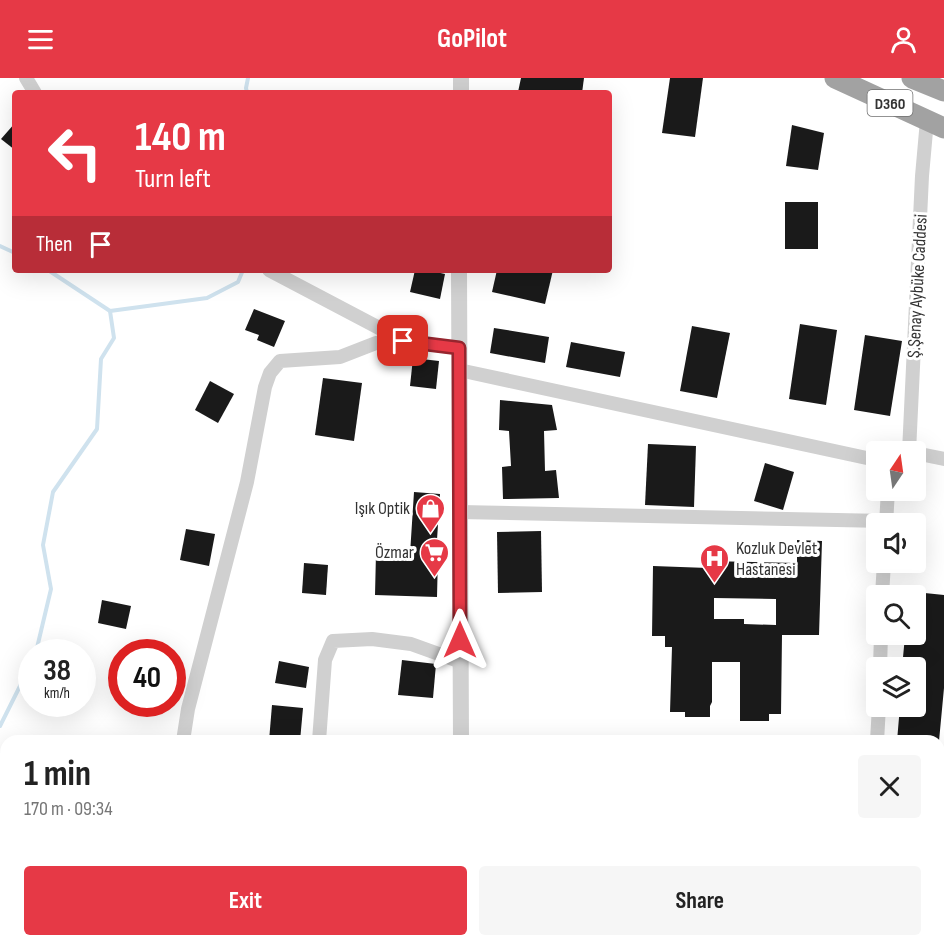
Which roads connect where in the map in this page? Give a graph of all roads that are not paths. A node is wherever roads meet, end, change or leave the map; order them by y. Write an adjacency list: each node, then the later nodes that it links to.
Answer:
1 (836, 78): 4 (highway, D360)
2 (912, 78): 3 (highway, D360)
3 (944, 91)
4 (936, 124): 10 (street, Ş.Şenay Aybüke Caddesi)
5 (275, 273): 7 (street)
6 (459, 273): 8 (street)
7 (403, 341): 8 (street); 18 (street)
8 (459, 348): 9 (street)
9 (459, 370): 12 (street); 14 (street)
10 (910, 441)
11 (926, 455): 13 (street)
12 (866, 458)
13 (944, 459)
14 (460, 512): 15 (street); 16 (street)
15 (866, 522)
16 (460, 662): 19 (street); 20 (street)
17 (879, 717): 21 (street)
18 (184, 735)
19 (319, 735)
20 (461, 735)
21 (878, 735)

